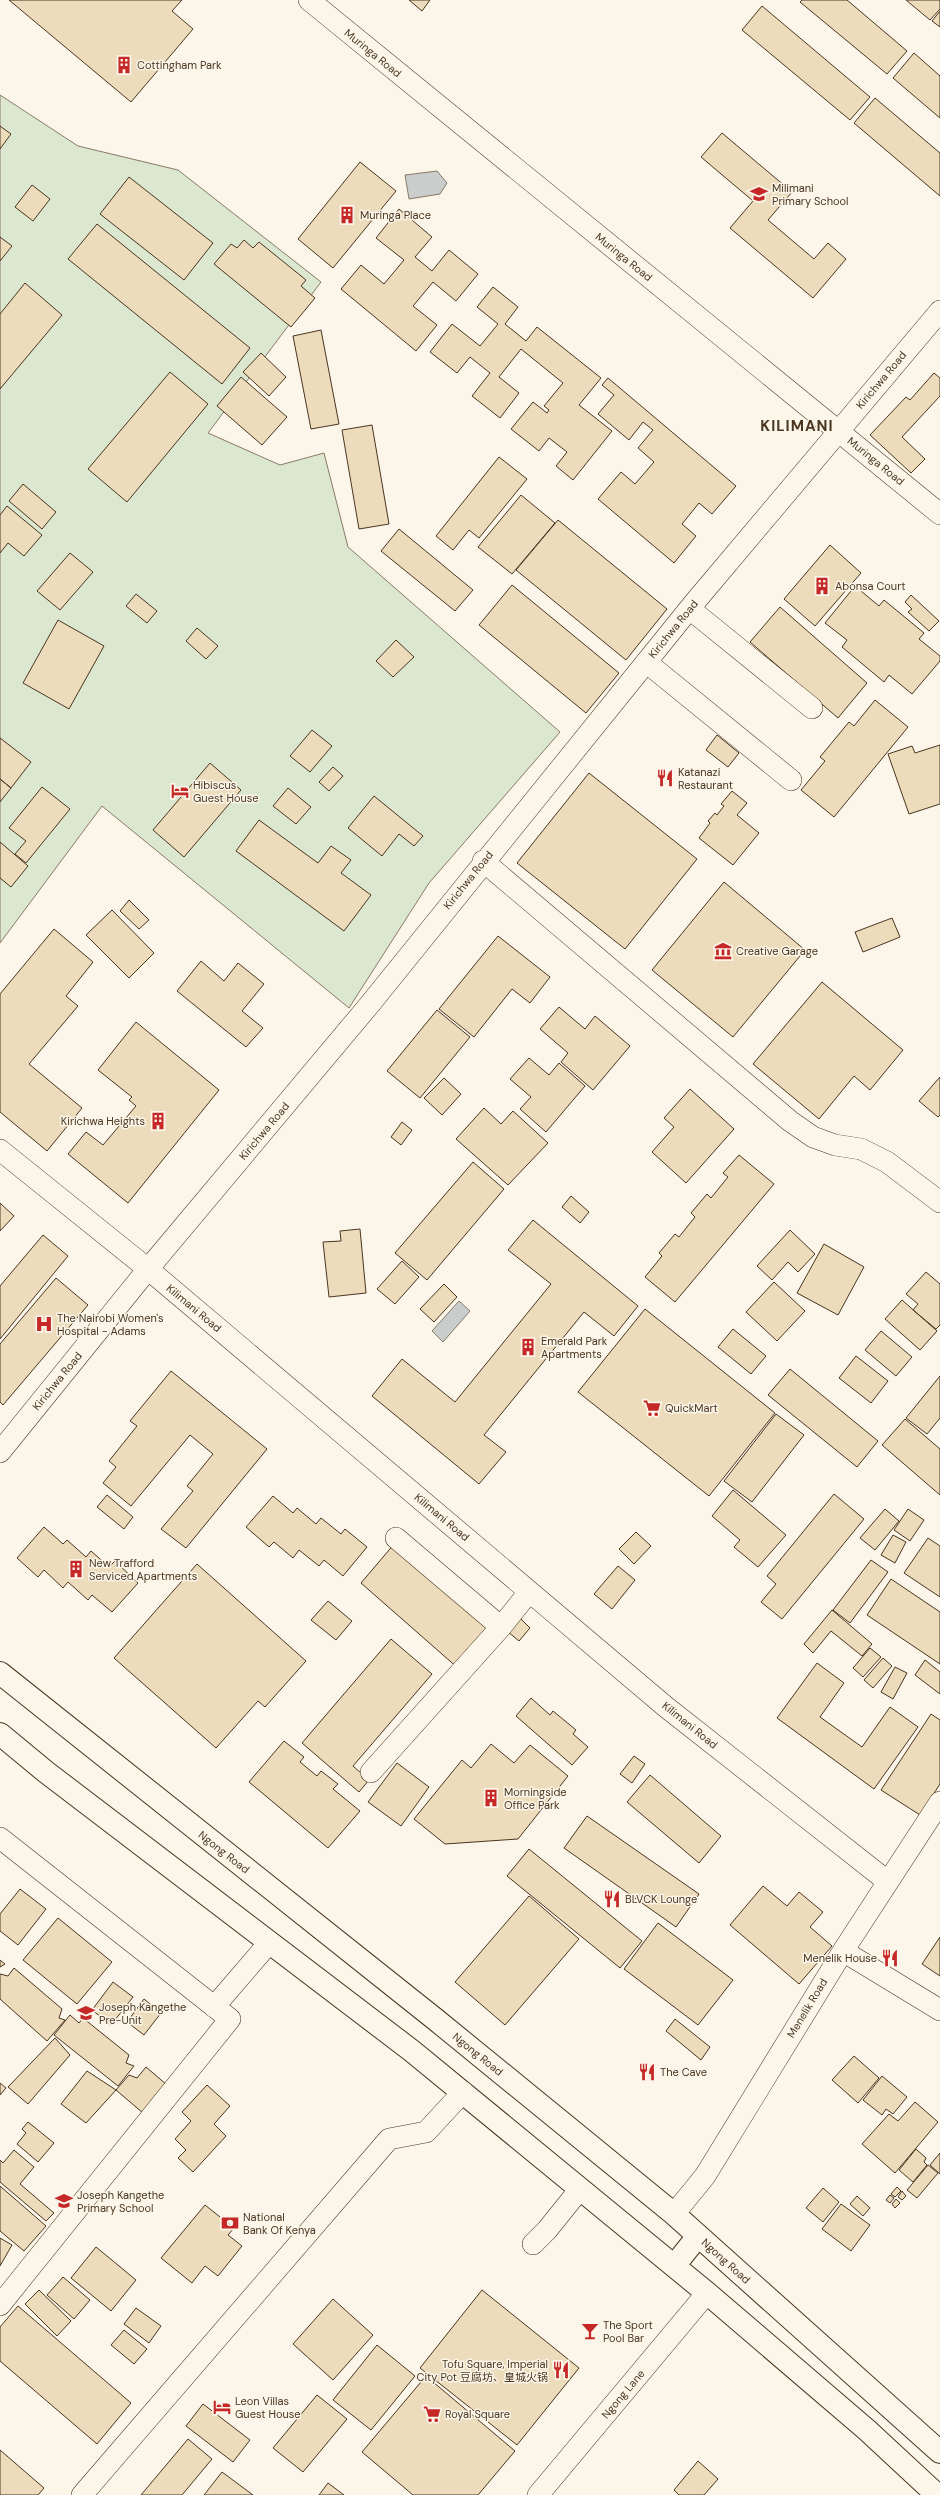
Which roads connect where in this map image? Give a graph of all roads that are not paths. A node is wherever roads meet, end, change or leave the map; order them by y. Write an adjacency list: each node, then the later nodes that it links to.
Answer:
1 (309, 0): 3 (street, Muringa Road)
2 (940, 311): 3 (street, Kirichwa Road)
3 (838, 430): 4 (street, Muringa Road); 5 (street, Kirichwa Road)
4 (940, 514)
5 (690, 609): 6 (street, Kirichwa Road); 7 (street)
6 (646, 662): 8 (street); 9 (street, Kirichwa Road)
7 (812, 708)
8 (791, 780)
9 (483, 861): 11 (street); 12 (street, Kirichwa Road)
10 (0, 1150): 12 (street, Kilimani Road)
11 (940, 1202)
12 (148, 1269): 13 (street, Kirichwa Road); 15 (street, Kilimani Road)
13 (0, 1452)
14 (396, 1538): 16 (street)
15 (529, 1592): 16 (street); 22 (street, Kilimani Road)
16 (501, 1627): 19 (street)
17 (0, 1673): 29 (main road, Ngong Road)
18 (0, 1734): 23 (main road)
19 (371, 1772)
20 (940, 1802): 22 (street, Menelik Road)
21 (0, 1838): 25 (street)
22 (887, 1881): 24 (street, Menelik Road)
23 (269, 1943): 25 (street); 27 (main road)
24 (842, 1950): 26 (street); 29 (street, Menelik Road)
25 (214, 2007): 34 (street)
26 (940, 2010)
27 (463, 2092): 28 (main road); 36 (street)
28 (580, 2189): 31 (street); 32 (main road)
29 (674, 2214): 30 (main road, Ngong Road)
30 (698, 2236): 32 (main road); 35 (main road, Ngong Road)
31 (533, 2244)
32 (674, 2266): 33 (main road)
33 (707, 2293): 37 (street, Ngong Lane); 38 (main road)
34 (0, 2305)
35 (940, 2452)
36 (82, 2495)
37 (538, 2495)
38 (937, 2495)

